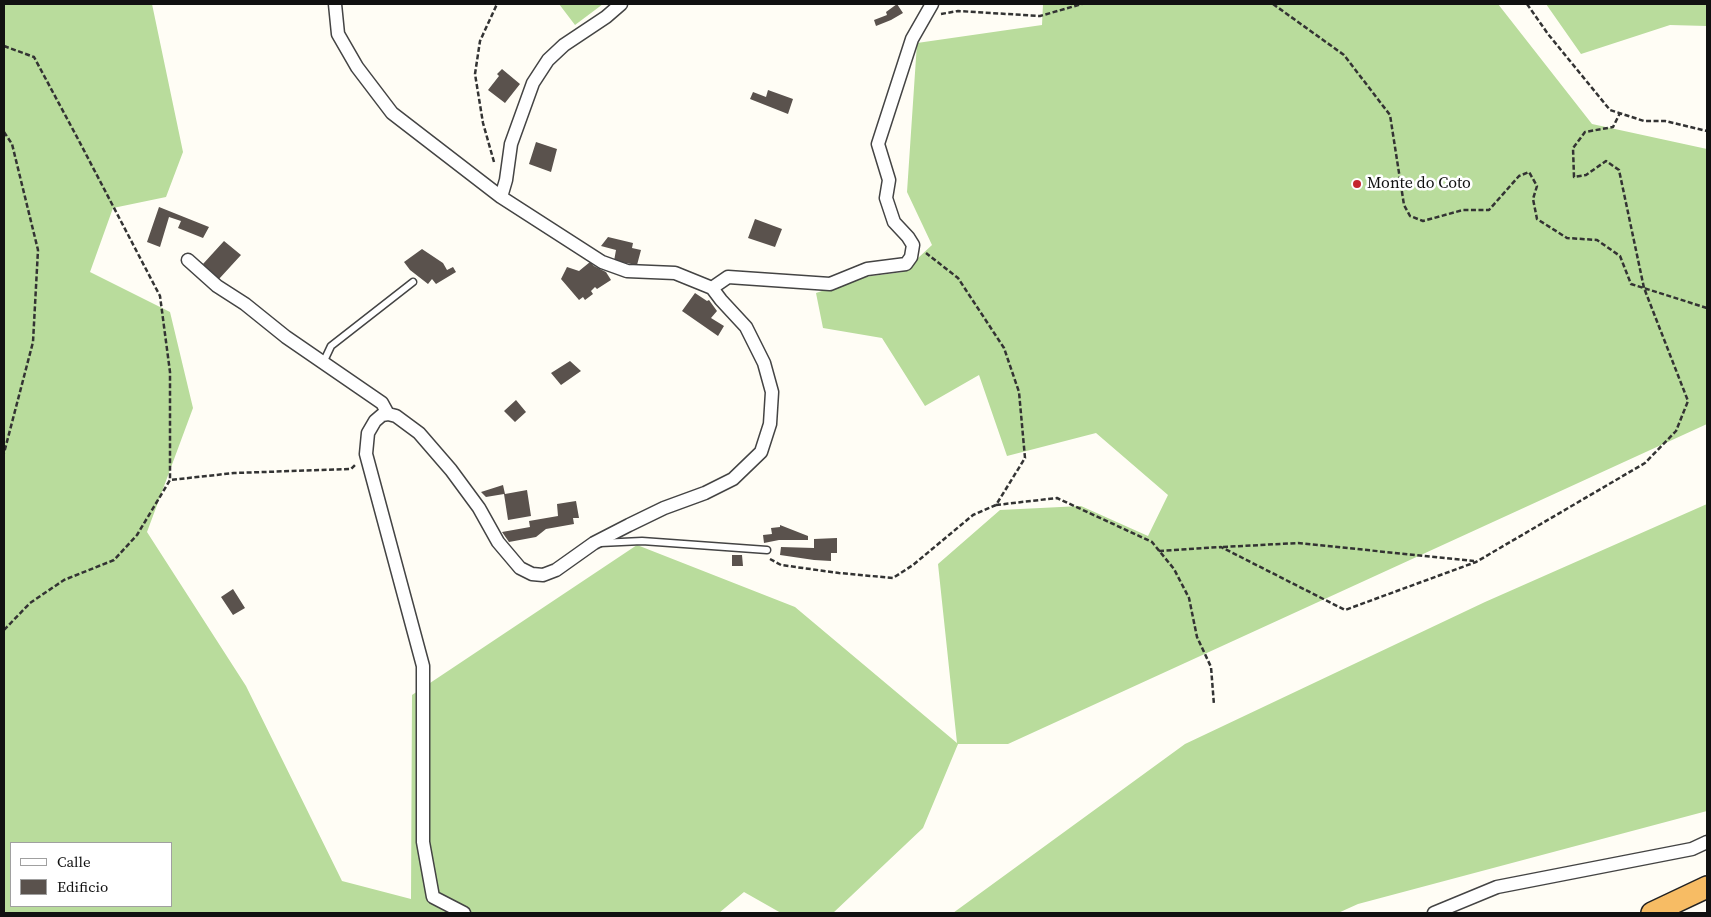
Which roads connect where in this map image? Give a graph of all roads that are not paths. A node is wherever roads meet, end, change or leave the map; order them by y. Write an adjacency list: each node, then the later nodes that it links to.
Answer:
1 (335, 4): 4 (street)
2 (621, 4): 4 (street)
3 (932, 4): 7 (street)
4 (501, 197): 7 (street)
5 (188, 260): 8 (street)
6 (413, 282): 8 (lane)
7 (712, 288): 10 (street)
8 (322, 363): 9 (street)
9 (388, 414): 10 (street); 14 (street)
10 (594, 543): 11 (lane)
11 (767, 550)
12 (1707, 842): 15 (street)
13 (1707, 888): 16 (highway)
14 (464, 913)
15 (1434, 913)
16 (1652, 913)

